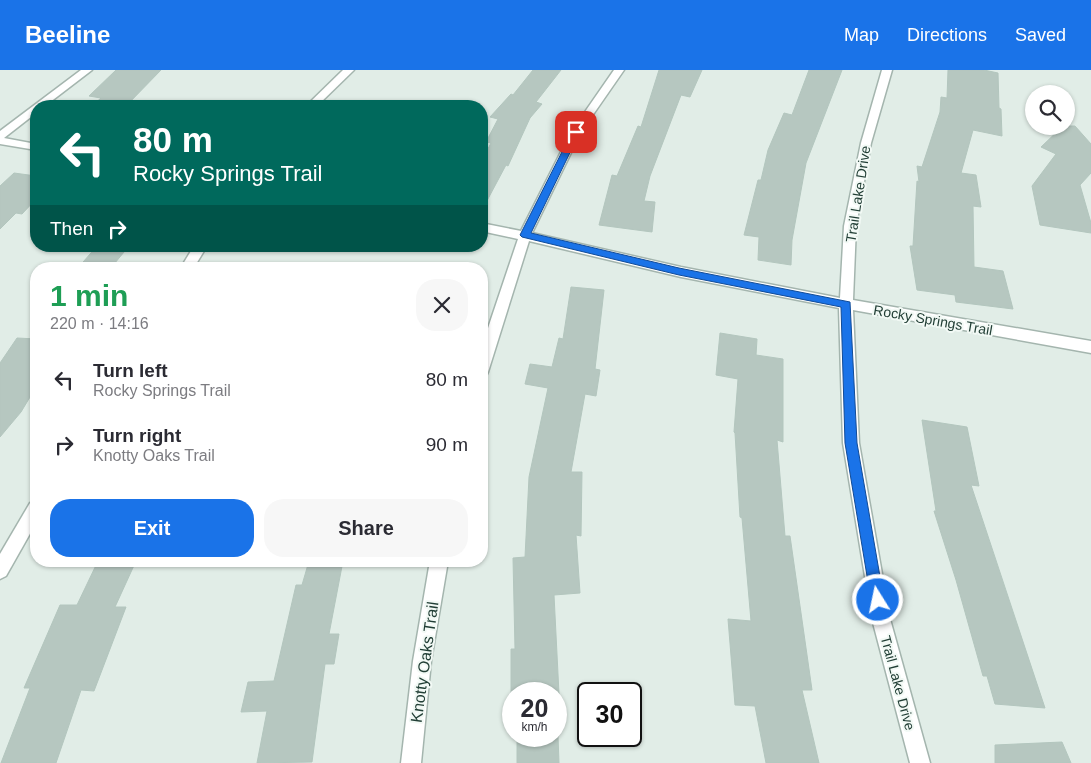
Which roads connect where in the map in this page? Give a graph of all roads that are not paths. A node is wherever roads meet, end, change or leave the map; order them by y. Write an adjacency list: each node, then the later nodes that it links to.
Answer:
1 (87, 70): 5 (street)
2 (349, 70): 6 (street)
3 (619, 70): 12 (street)
4 (888, 70): 13 (street, Trail Lake Drive)
5 (47, 100)
6 (317, 100)
7 (30, 113): 8 (street)
8 (0, 136)
9 (0, 141): 10 (street)
10 (30, 146)
11 (488, 228): 12 (street, Rocky Springs Trail)
12 (525, 235): 13 (street, Rocky Springs Trail); 15 (street)
13 (846, 304): 14 (street, Rocky Springs Trail); 20 (street, Trail Lake Drive)
14 (1091, 347)
15 (488, 350)
16 (30, 518): 18 (street)
17 (438, 567): 19 (street, Knotty Oaks Trail)
18 (0, 570)
19 (411, 763)
20 (920, 763)

